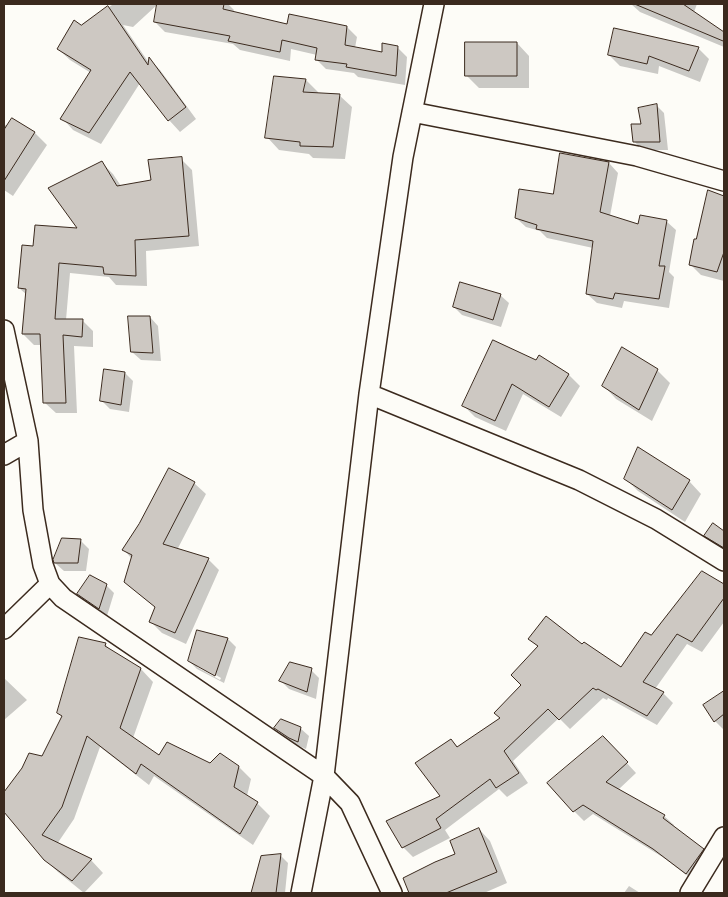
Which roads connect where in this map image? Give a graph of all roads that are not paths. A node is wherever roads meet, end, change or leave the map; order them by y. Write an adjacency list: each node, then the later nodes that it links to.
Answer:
1 (434, 4): 2 (street)
2 (412, 112): 3 (street); 5 (street)
3 (724, 180)
4 (4, 330): 6 (street)
5 (369, 394): 8 (street); 11 (street)
6 (28, 442): 7 (street); 9 (street)
7 (4, 456)
8 (724, 561)
9 (50, 584): 10 (street); 11 (street)
10 (4, 629)
11 (324, 776): 13 (street); 14 (street)
12 (724, 837): 15 (street)
13 (301, 893)
14 (392, 893)
15 (690, 893)

